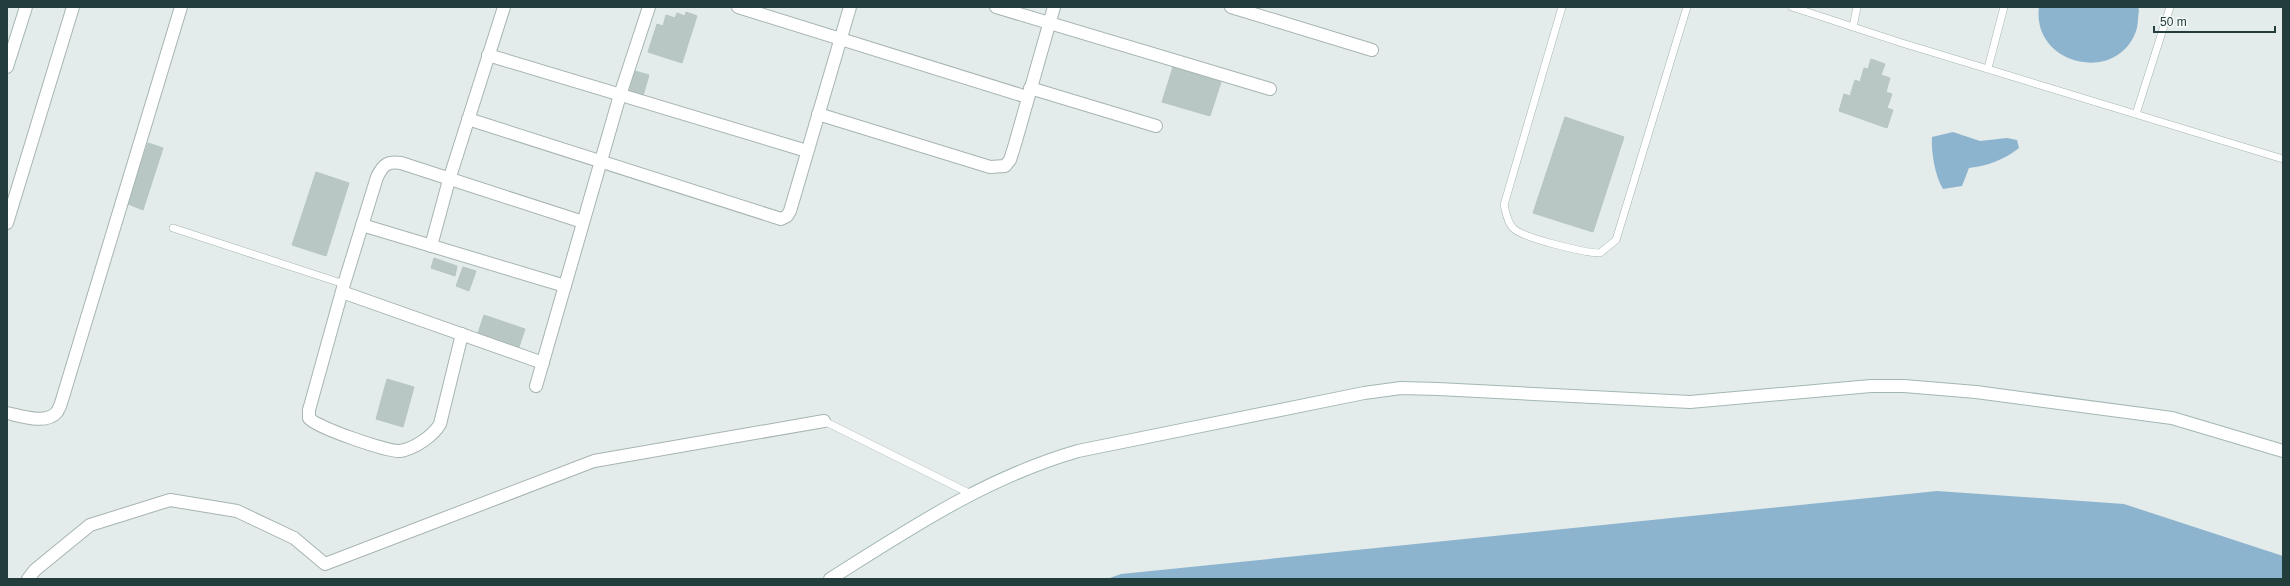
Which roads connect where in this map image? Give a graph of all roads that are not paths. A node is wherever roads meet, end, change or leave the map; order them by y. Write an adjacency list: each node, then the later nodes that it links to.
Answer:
1 (26, 7): 22 (street)
2 (73, 7): 35 (street)
3 (181, 7): 45 (street)
4 (504, 7): 21 (street)
5 (649, 7): 26 (street)
6 (738, 7): 19 (street)
7 (850, 7): 19 (street)
8 (996, 7): 17 (street)
9 (1054, 7): 17 (street)
10 (1231, 7): 20 (street)
11 (1562, 7): 12 (lane)
12 (1687, 7)
13 (1792, 7): 18 (lane)
14 (1857, 7): 18 (lane)
15 (2004, 7): 23 (lane)
16 (2170, 7): 28 (lane)
17 (1049, 23): 24 (street); 25 (street)
18 (1853, 27): 23 (lane)
19 (841, 39): 25 (street); 27 (street)
20 (1372, 50)
21 (488, 55): 26 (street); 29 (street)
22 (7, 68)
23 (1988, 68): 28 (lane)
24 (1270, 89)
25 (1028, 92): 27 (street); 30 (street)
26 (620, 94): 31 (street); 33 (street)
27 (818, 114): 31 (street)
28 (2136, 114): 32 (lane)
29 (468, 119): 33 (street); 34 (street)
30 (1156, 126)
31 (807, 151): 33 (street)
32 (2283, 159)
33 (601, 161): 36 (street)
34 (449, 180): 36 (street); 37 (street); 39 (street)
35 (7, 222)
36 (583, 222): 40 (street)
37 (362, 225): 39 (street); 41 (street)
38 (173, 228): 41 (lane)
39 (431, 246): 40 (street)
40 (565, 286): 43 (street)
41 (343, 288): 42 (street); 42 (street)
42 (462, 334): 43 (street)
43 (543, 364): 44 (street)
44 (536, 386)
45 (7, 413)
46 (824, 421): 48 (lane); 49 (street)
47 (2283, 451): 48 (street)
48 (971, 494): 50 (street)
49 (28, 579)
50 (830, 579)

